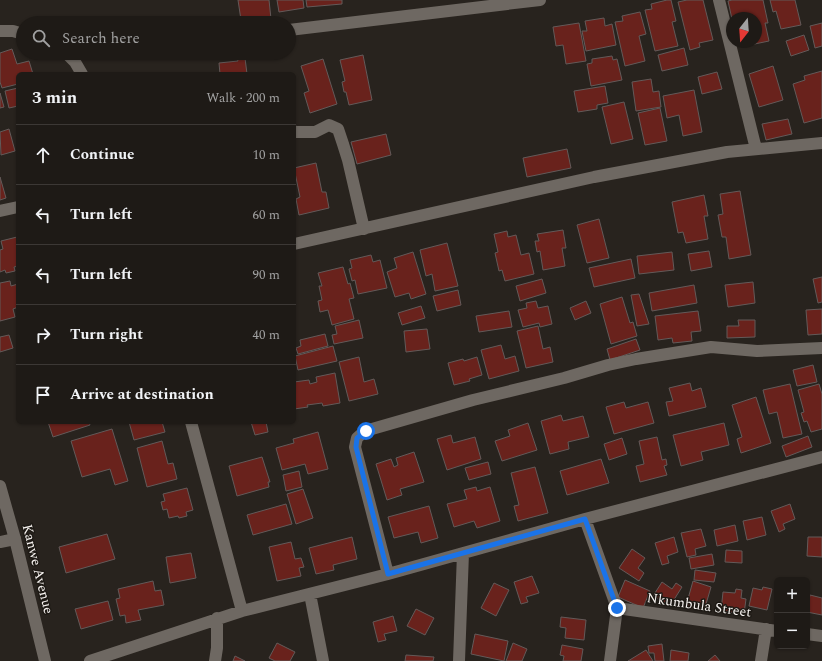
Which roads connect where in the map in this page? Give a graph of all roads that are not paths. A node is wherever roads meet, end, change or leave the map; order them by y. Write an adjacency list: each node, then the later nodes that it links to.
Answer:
1 (540, 0): 3 (street)
2 (719, 0): 10 (street)
3 (296, 29)
4 (0, 31): 5 (street)
5 (16, 32)
6 (73, 60): 7 (street)
7 (81, 72)
8 (296, 132): 13 (street)
9 (822, 143): 10 (street)
10 (756, 149): 13 (street)
11 (16, 207): 12 (street)
12 (0, 211)
13 (364, 229): 14 (street)
14 (296, 244)
15 (822, 348): 23 (street)
16 (192, 424): 26 (street)
17 (822, 457): 19 (street)
18 (0, 486): 20 (street, Kanwe Avenue)
19 (585, 519): 22 (street); 25 (street)
20 (15, 539): 21 (street); 31 (street, Kanwe Avenue)
21 (0, 542)
22 (463, 553): 23 (street); 35 (street)
23 (388, 574): 24 (street)
24 (310, 594): 26 (street); 34 (street)
25 (617, 608): 28 (street, Nkumbula Street); 36 (street)
26 (242, 611): 27 (street)
27 (217, 618): 32 (street); 33 (street)
28 (771, 630): 37 (street)
29 (810, 634): 30 (street)
30 (822, 636)
31 (45, 661)
32 (90, 661)
33 (215, 661)
34 (323, 661)
35 (459, 661)
36 (610, 661)
37 (761, 661)

